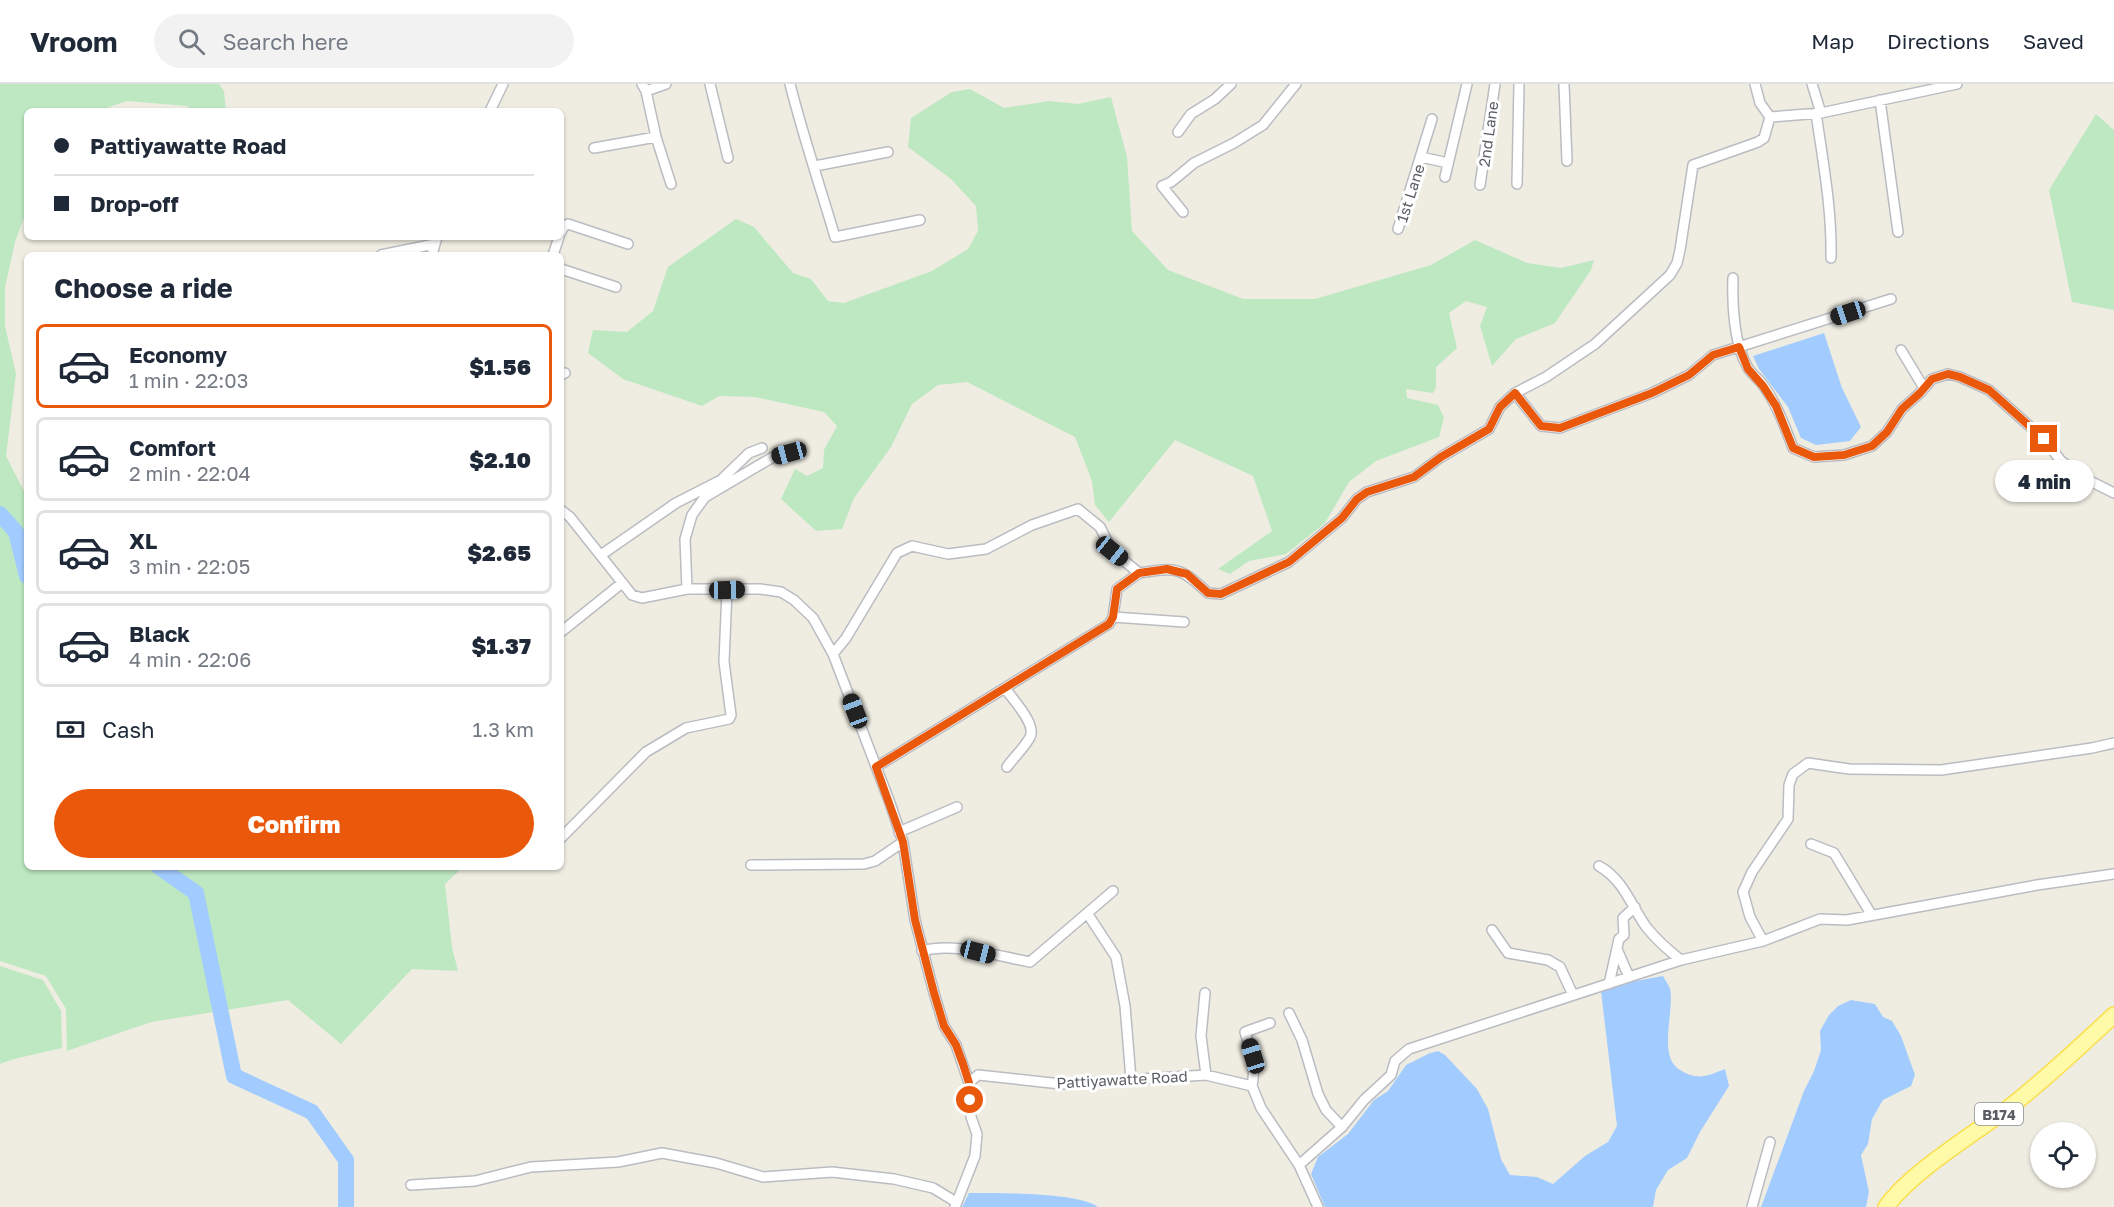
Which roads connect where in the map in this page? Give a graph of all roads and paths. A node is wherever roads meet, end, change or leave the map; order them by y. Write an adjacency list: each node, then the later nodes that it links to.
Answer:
1 (503, 84): 16 (street)
2 (666, 84): 14 (street)
3 (710, 84): 25 (street)
4 (790, 84): 28 (street)
5 (1231, 84): 20 (street)
6 (1296, 84): 33 (street)
7 (1467, 84): 27 (street, 1st Lane)
8 (1495, 84): 32 (street, 2nd Lane)
9 (1519, 84): 31 (street)
10 (1564, 84): 26 (street)
11 (1755, 84): 18 (street)
12 (1812, 84): 17 (street)
13 (1957, 84): 15 (street)
14 (644, 87): 21 (street)
15 (1880, 100): 17 (street); 37 (street)
16 (491, 108)
17 (1818, 113): 18 (street); 41 (street)
18 (1770, 117): 49 (street)
19 (1432, 119): 24 (street, 1st Lane)
20 (1178, 132)
21 (656, 137): 22 (street); 30 (street)
22 (594, 148)
23 (888, 152): 28 (street)
24 (1421, 157): 27 (street, 1st Lane); 36 (street, 1st Lane)
25 (728, 158)
26 (1568, 161)
27 (1448, 163): 29 (street, 1st Lane)
28 (815, 166): 34 (street)
29 (1444, 177)
30 (671, 184)
31 (1517, 184)
32 (1480, 185)
33 (1184, 212)
34 (920, 220)
35 (564, 226): 39 (street)
36 (1398, 229)
37 (1898, 232)
38 (436, 240): 40 (street)
39 (628, 243)
40 (392, 252)
41 (1831, 258)
42 (564, 270): 44 (street)
43 (1733, 278): 46 (street)
44 (615, 287)
45 (1891, 299): 46 (street)
46 (1739, 347): 48 (street); 49 (street)
47 (1901, 350): 48 (street)
48 (1924, 388): 52 (street)
49 (1515, 393): 55 (street)
50 (762, 448): 54 (street)
51 (789, 453): 57 (street)
52 (2114, 493)
53 (564, 512): 54 (street)
54 (602, 555): 56 (street)
55 (1139, 573): 59 (street); 62 (street)
56 (622, 583): 57 (street); 61 (street)
57 (687, 589): 58 (street)
58 (727, 590): 62 (street); 69 (street)
59 (1113, 617): 60 (street); 63 (street)
60 (1184, 622)
61 (564, 630)
62 (833, 654): 65 (street)
63 (1005, 688): 65 (street); 66 (street)
64 (2114, 743): 80 (street)
65 (876, 767): 68 (street)
66 (1006, 767)
67 (957, 807): 68 (street)
68 (899, 832): 70 (street)
69 (564, 835)
70 (903, 842): 72 (street); 82 (street)
71 (1811, 844): 78 (street)
72 (751, 864)
73 (1599, 866): 76 (street)
74 (2114, 874): 78 (street)
75 (1113, 891): 77 (street)
76 (1635, 907): 81 (street); 83 (street)
77 (1087, 913): 82 (street); 92 (street)
78 (1871, 914): 80 (street)
79 (1492, 930): 87 (street)
80 (1763, 941): 83 (street)
81 (1617, 949): 84 (street); 85 (street)
82 (922, 951): 93 (street)
83 (1681, 960): 84 (street)
84 (1629, 977): 85 (street)
85 (1609, 984): 87 (street)
86 (1205, 993): 91 (street)
87 (1573, 995): 95 (street)
88 (1289, 1012): 95 (street)
89 (2114, 1016): 102 (main road, B174)
90 (1270, 1023): 94 (street)
91 (1206, 1075): 92 (street, Pattiyawatte Road); 94 (street, Pattiyawatte Road)
92 (1131, 1079): 93 (street, Pattiyawatte Road)
93 (969, 1083): 99 (street)
94 (1252, 1086): 97 (street)
95 (1342, 1127): 97 (street)
96 (1770, 1142): 101 (street)
97 (1299, 1165): 100 (street)
98 (411, 1185): 99 (street)
99 (956, 1205)
100 (1318, 1207)
101 (1752, 1207)
102 (1886, 1207)

